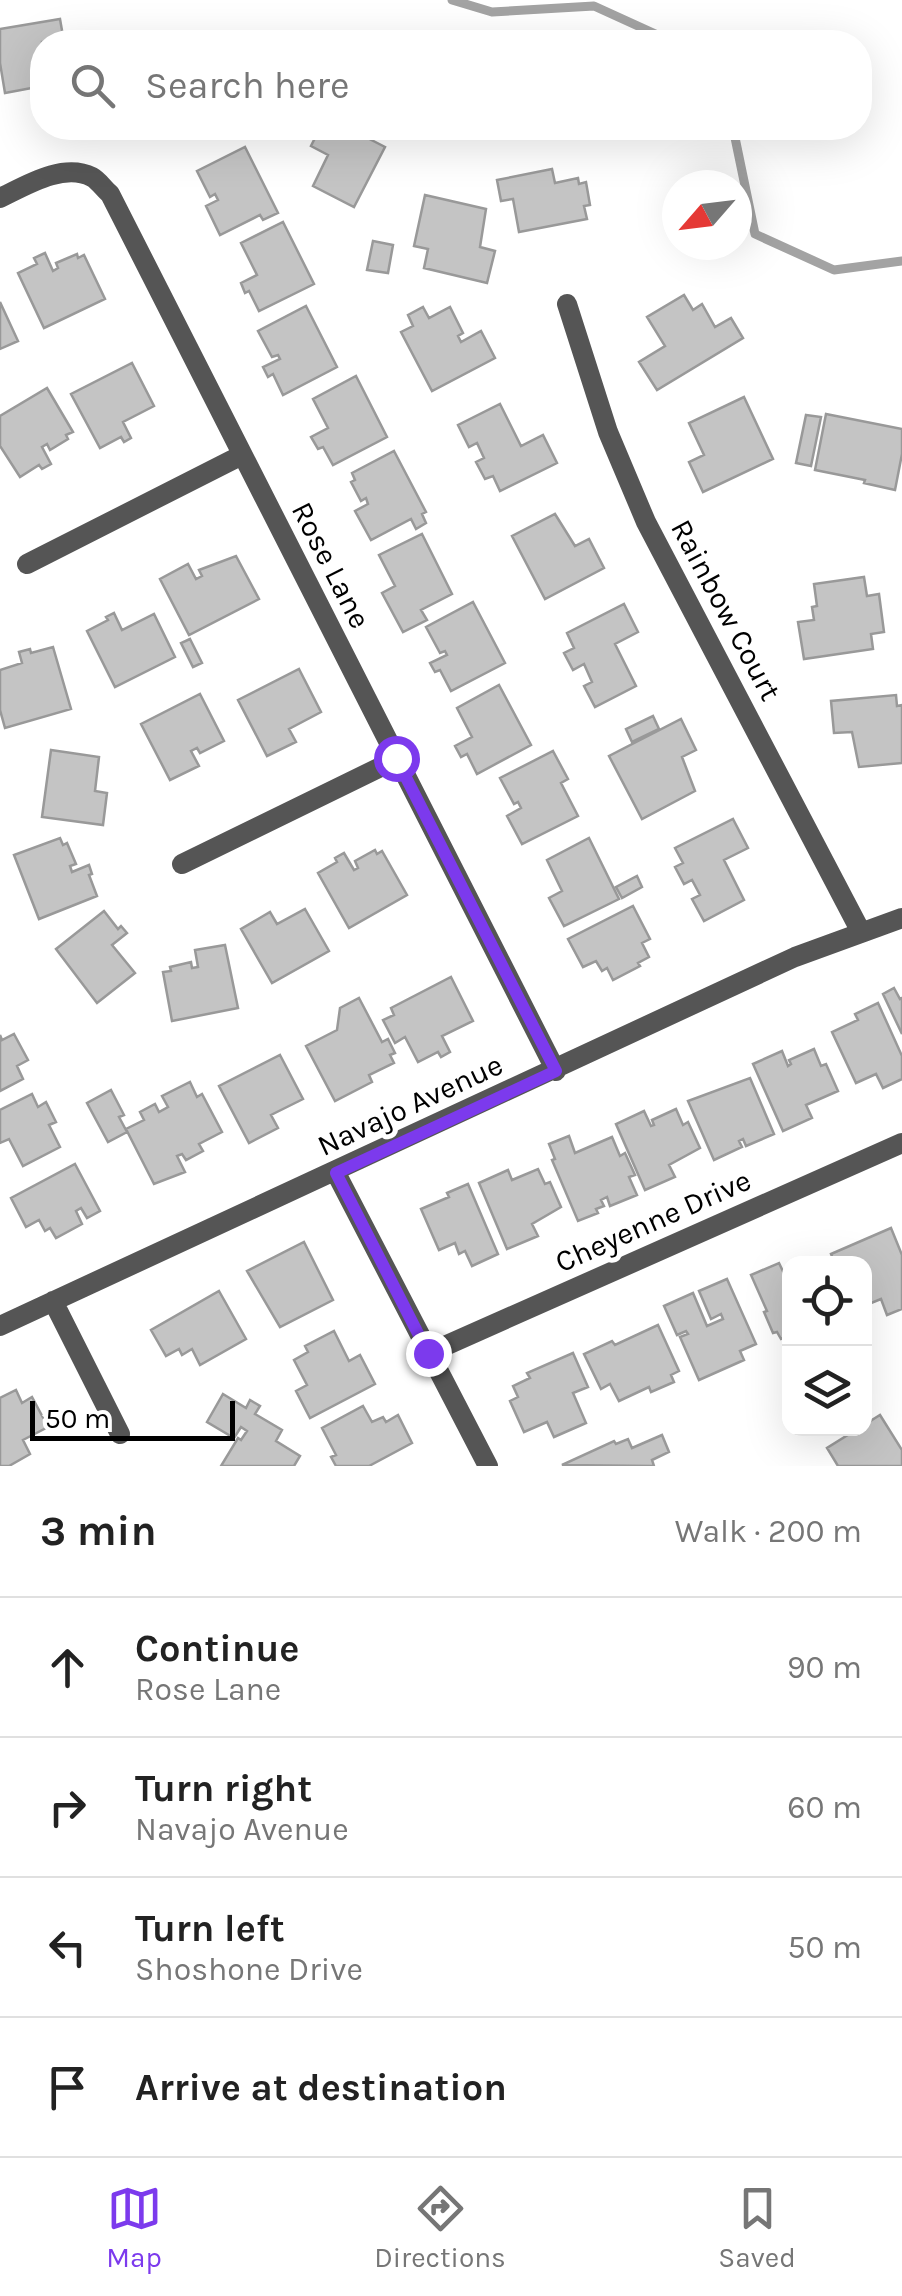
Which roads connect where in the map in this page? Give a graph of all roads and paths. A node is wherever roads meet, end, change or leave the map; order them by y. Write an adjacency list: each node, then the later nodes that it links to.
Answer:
1 (0, 198): 3 (street, Rose Lane)
2 (567, 304): 8 (street, Rainbow Court)
3 (242, 456): 4 (street); 5 (street, Rose Lane)
4 (27, 564)
5 (396, 758): 6 (street); 9 (street, Rose Lane)
6 (182, 864)
7 (902, 918): 8 (street, Navajo Avenue)
8 (860, 932): 9 (street, Navajo Avenue)
9 (556, 1071): 11 (street, Navajo Avenue)
10 (902, 1143): 14 (street, Cheyenne Drive)
11 (336, 1173): 12 (street, Navajo Avenue); 14 (street)
12 (53, 1301): 13 (street, Navajo Avenue); 15 (street)
13 (1, 1324)
14 (428, 1353): 16 (street)
15 (120, 1434)
16 (488, 1466)

